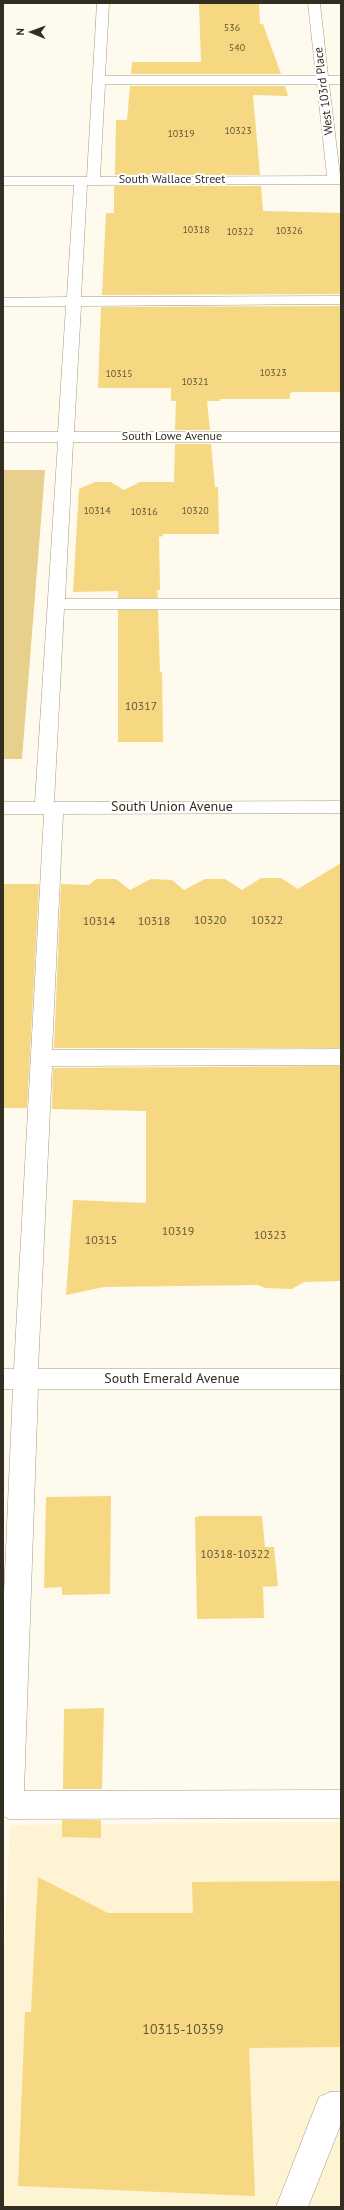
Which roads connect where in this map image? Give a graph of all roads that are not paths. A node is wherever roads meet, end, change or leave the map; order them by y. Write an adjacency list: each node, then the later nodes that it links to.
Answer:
1 (103, 3): 3 (street)
2 (314, 3): 4 (street, West 103rd Place)
3 (99, 80): 4 (street); 6 (street)
4 (322, 80): 5 (street); 7 (street, West 103rd Place)
5 (341, 80)
6 (87, 180): 7 (street, South Wallace Street); 8 (street, South Wallace Street); 11 (street)
7 (337, 180)
8 (3, 181)
9 (341, 300): 11 (street)
10 (3, 302): 11 (street)
11 (73, 302): 14 (street)
12 (341, 437): 14 (street, South Lowe Avenue)
13 (3, 438): 14 (street, South Lowe Avenue)
14 (66, 438): 15 (street)
15 (56, 604): 16 (street); 19 (street)
16 (341, 604)
17 (341, 807): 19 (street, South Union Avenue)
18 (3, 808): 19 (street, South Union Avenue)
19 (49, 808): 21 (street)
20 (341, 1057): 21 (street)
21 (42, 1058): 23 (street)
22 (341, 1378): 23 (street, South Emerald Avenue)
23 (14, 1379): 24 (street)
24 (341, 1804)
25 (341, 2108): 26 (street)
26 (292, 2207)

